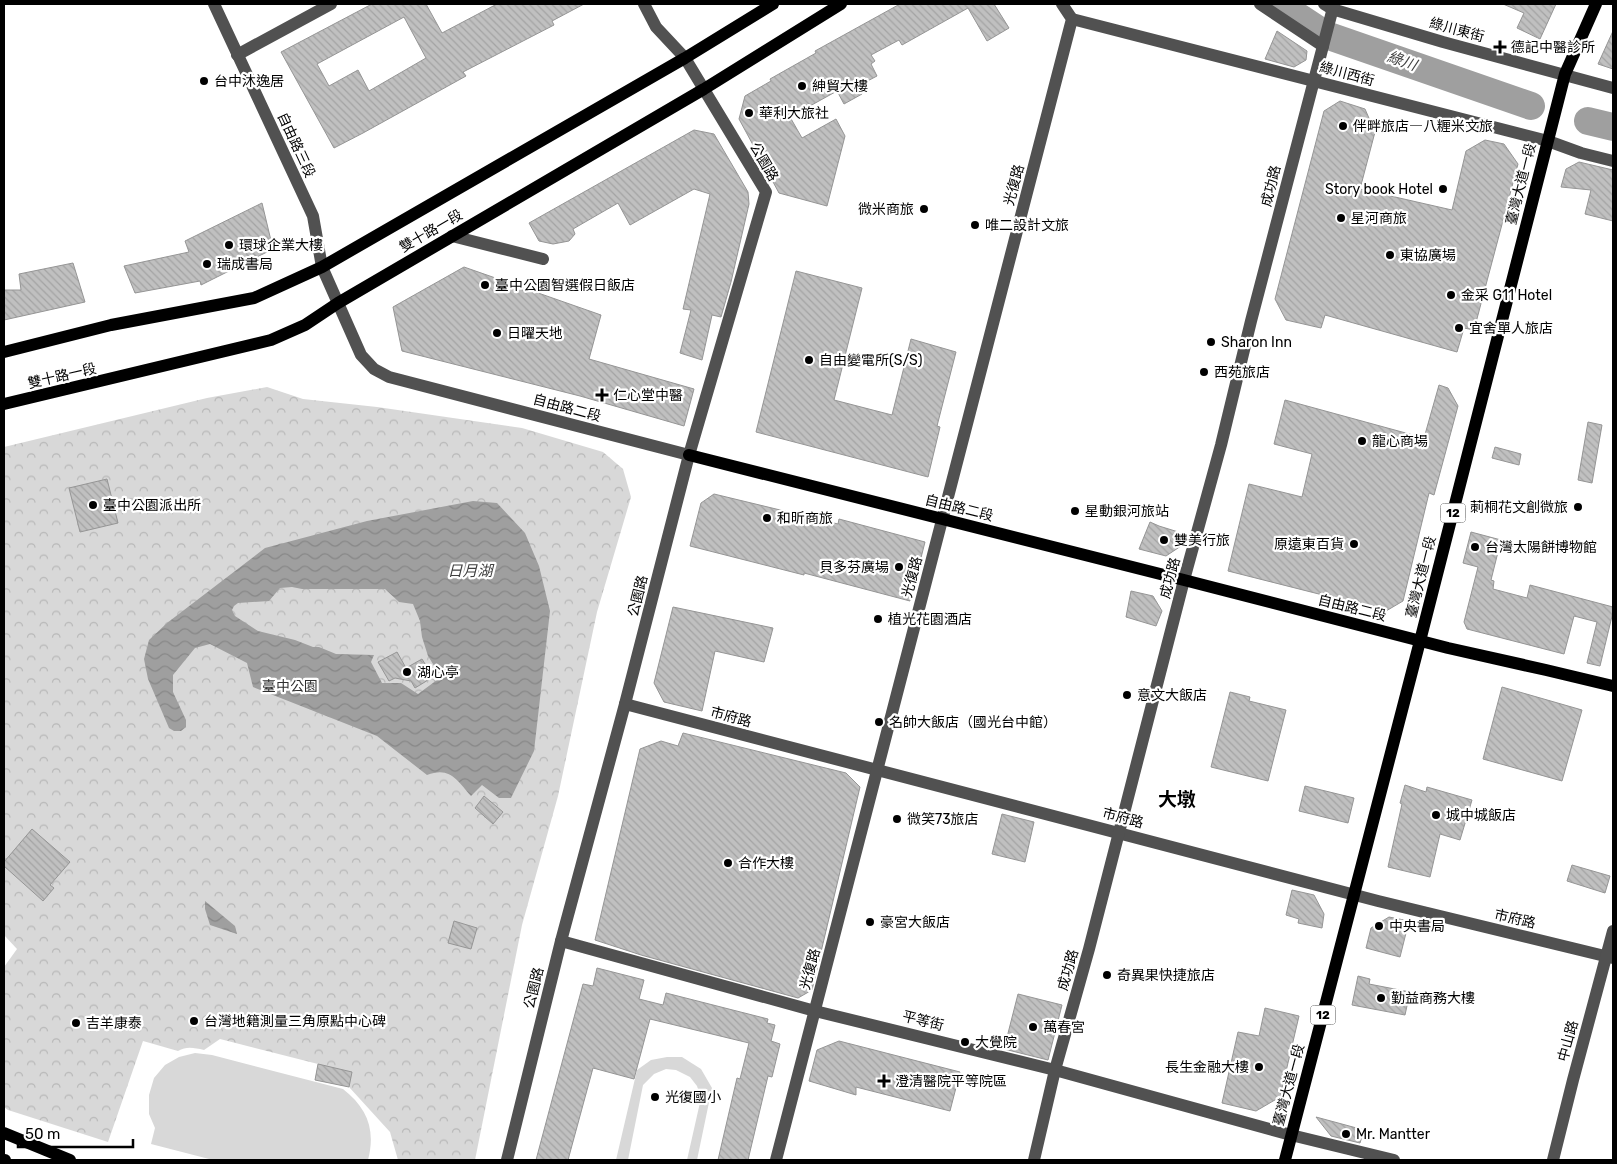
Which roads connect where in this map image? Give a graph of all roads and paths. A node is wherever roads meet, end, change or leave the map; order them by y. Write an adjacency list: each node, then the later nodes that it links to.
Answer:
1 (214, 4): 12 (street, 自由路三段)
2 (331, 4): 12 (street)
3 (644, 4): 13 (street, 公園路)
4 (773, 4): 13 (main road, 雙十路一段)
5 (841, 4): 17 (main road, 雙十路一段)
6 (1062, 4): 10 (street)
7 (1260, 4): 11 (street)
8 (1596, 4): 14 (main road, 臺灣大道一段 / 12)
9 (1330, 6): 11 (street, 成功路); 14 (street, 綠川東街)
10 (1072, 19): 15 (street, 綠川西街); 27 (street, 光復路)
11 (1323, 46): 15 (street, 成功路)
12 (237, 55): 22 (street, 自由路三段)
13 (686, 58): 17 (street, 公園路); 22 (main road, 雙十路一段)
14 (1564, 80): 16 (street, 綠川東街); 18 (main road, 臺灣大道一段 / 12)
15 (1314, 81): 18 (street, 綠川西街); 28 (street, 成功路)
16 (1613, 88)
17 (704, 89): 20 (main road, 雙十路一段); 26 (street, 公園路)
18 (1549, 137): 19 (street, 綠川西街); 29 (main road, 臺灣大道一段 / 12)
19 (1613, 161)
20 (452, 236): 21 (street); 23 (main road, 雙十路一段)
21 (543, 259)
22 (322, 267): 23 (street, 自由路三段); 24 (main road, 雙十路一段)
23 (338, 303): 25 (main road, 雙十路一段); 26 (street, 自由路二段)
24 (4, 352)
25 (4, 404)
26 (689, 455): 27 (main road, 自由路二段); 31 (street, 公園路)
27 (942, 519): 28 (main road, 自由路二段); 32 (street, 光復路)
28 (1184, 580): 29 (main road, 自由路二段); 33 (street, 成功路)
29 (1420, 641): 30 (main road, 自由路二段); 34 (main road, 臺灣大道一段 / 12)
30 (1613, 686)
31 (625, 704): 32 (street, 市府路); 36 (street, 公園路)
32 (877, 770): 33 (street, 市府路); 38 (street, 光復路)
33 (1119, 833): 34 (street, 市府路); 39 (street, 成功路)
34 (1354, 894): 37 (street, 市府路); 41 (main road, 臺灣大道一段 / 12)
35 (1613, 931): 37 (street, 中山路)
36 (561, 941): 38 (street, 平等街); 43 (street, 公園路)
37 (1610, 957): 48 (street, 中山路)
38 (815, 1011): 39 (street, 平等街); 44 (street, 光復路)
39 (1055, 1070): 41 (street, 平等街); 45 (street, 成功路)
40 (4, 1133): 42 (main road)
41 (1291, 1135): 46 (main road, 臺灣大道一段 / 12); 47 (street, 平等街)
42 (70, 1160)
43 (508, 1160)
44 (776, 1160)
45 (1034, 1160)
46 (1285, 1160)
47 (1394, 1160)
48 (1553, 1160)

